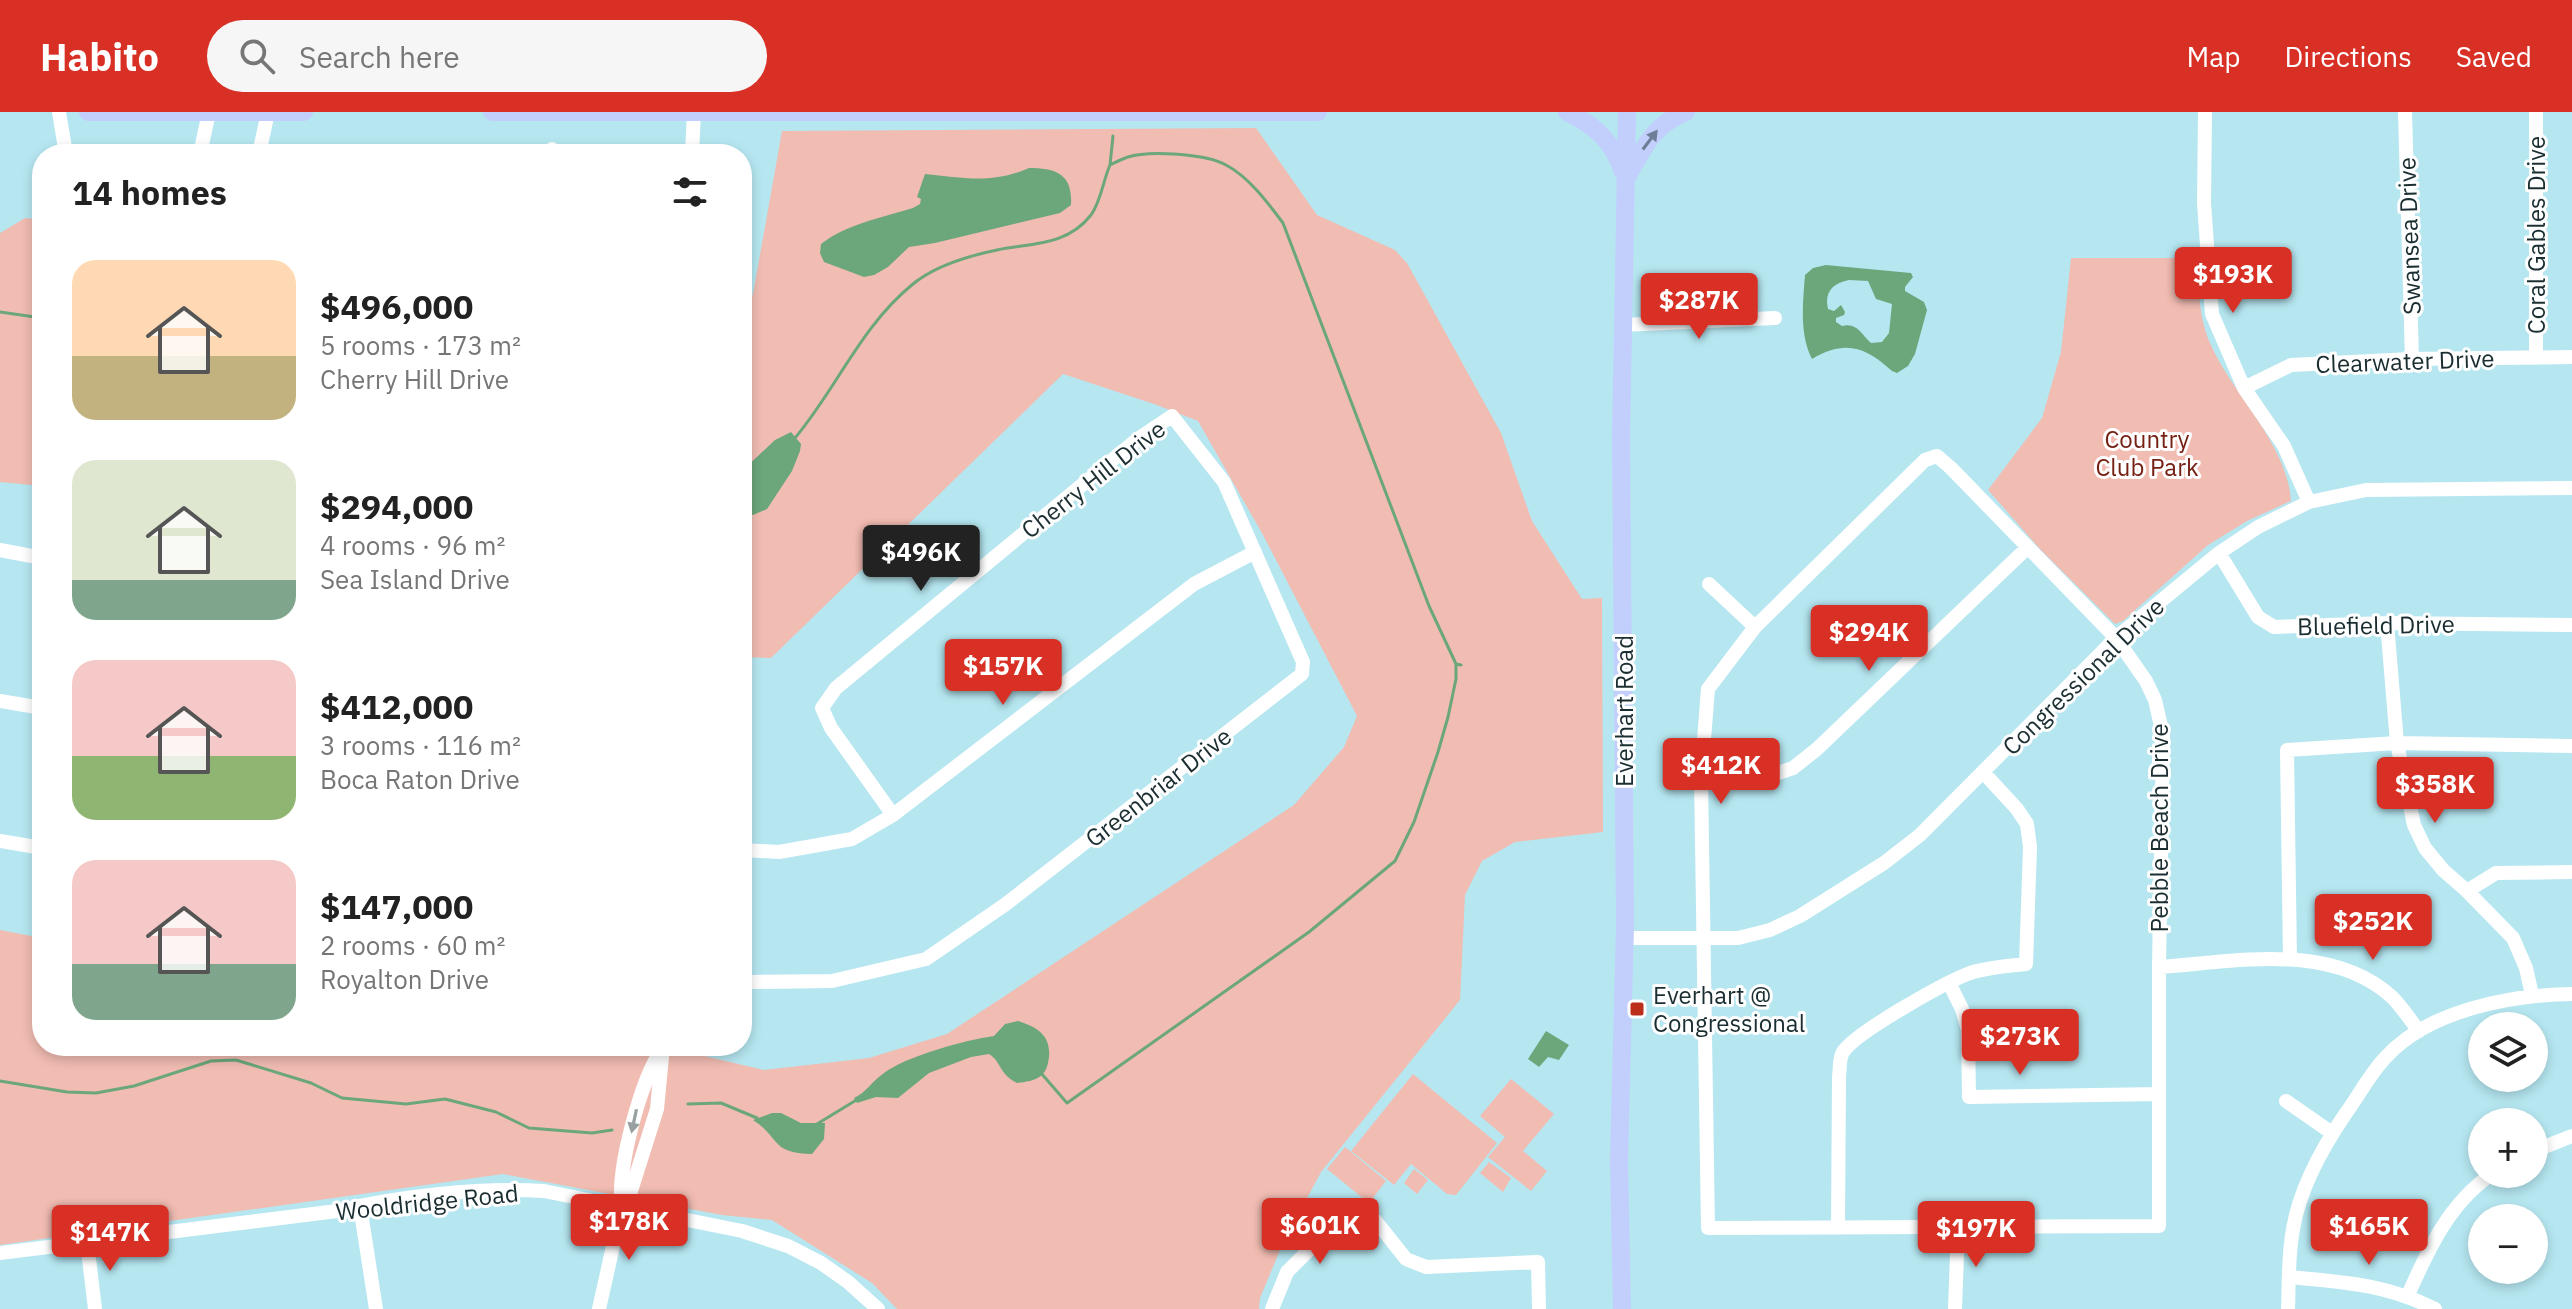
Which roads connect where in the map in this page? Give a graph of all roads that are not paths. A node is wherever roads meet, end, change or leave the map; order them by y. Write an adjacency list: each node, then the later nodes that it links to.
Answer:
1 (59, 112): 16 (street)
2 (88, 112): 3 (main road)
3 (209, 112): 4 (main road); 17 (street)
4 (268, 112): 5 (main road); 18 (street)
5 (304, 112)
6 (492, 112): 7 (main road)
7 (694, 112): 15 (main road); 19 (street)
8 (1318, 112): 15 (main road)
9 (1567, 112): 20 (main road)
10 (1627, 112): 20 (main road, Everhart Road)
11 (1686, 112): 20 (main road, one-way to 11)
12 (2205, 112): 26 (street)
13 (2405, 112): 25 (street, Swansea Drive)
14 (2536, 112): 24 (street, Coral Gables Drive)
15 (1109, 113)
16 (64, 144)
17 (202, 144)
18 (261, 144)
19 (692, 144)
20 (1625, 179): 22 (main road, Everhart Road)
21 (1775, 318): 22 (street)
22 (1622, 325): 52 (main road, Everhart Road)
23 (2572, 357): 24 (street, Clearwater Drive)
24 (2536, 358): 25 (street, Clearwater Drive)
25 (2412, 359): 26 (street, Clearwater Drive)
26 (2244, 388): 29 (street)
27 (1172, 416): 32 (street, Greenbriar Drive); 46 (street, Cherry Hill Drive)
28 (2572, 488): 29 (street, Congressional Drive)
29 (2309, 502): 33 (street, Congressional Drive)
30 (2027, 548): 38 (street, Pebble Beach Drive); 39 (street, Pebble Beach Drive); 45 (street)
31 (0, 550): 34 (street)
32 (1255, 552): 46 (street); 56 (street, Greenbriar Drive)
33 (2219, 553): 36 (street, Bluefield Drive); 39 (street, Congressional Drive)
34 (32, 556)
35 (1709, 584): 38 (street)
36 (2387, 623): 37 (street, Bluefield Drive); 42 (street)
37 (2572, 625)
38 (1755, 627): 45 (street)
39 (2116, 638): 44 (street, Congressional Drive); 55 (street, Pebble Beach Drive)
40 (0, 701): 41 (street)
41 (32, 706)
42 (2397, 743): 43 (street); 51 (street); 54 (street)
43 (2572, 746)
44 (1983, 772): 53 (street, Congressional Drive); 57 (street)
45 (1701, 778): 53 (street)
46 (893, 815): 49 (street)
47 (0, 841): 48 (street)
48 (32, 846)
49 (752, 851)
50 (2572, 872): 51 (street)
51 (2467, 891): 59 (street)
52 (1625, 938): 53 (street, Congressional Drive); 82 (main road, Everhart Road)
53 (1704, 938): 70 (street)
54 (2290, 959): 55 (street); 60 (street)
55 (2159, 967): 62 (street, Pebble Beach Drive)
56 (752, 982)
57 (1949, 983): 62 (street); 70 (street)
58 (2572, 994): 59 (street)
59 (2532, 995): 60 (street)
60 (2419, 1031): 64 (street)
61 (657, 1056): 69 (street)
62 (2159, 1094): 71 (street, Pebble Beach Drive)
63 (2286, 1101): 64 (street)
64 (2332, 1133): 74 (street)
65 (2572, 1136): 66 (street)
66 (2548, 1145)
67 (2477, 1188): 75 (street)
68 (360, 1206): 69 (street, Wooldridge Road); 72 (street, Wooldridge Road); 77 (street)
69 (622, 1206): 78 (street); 79 (street, Wooldridge Road)
70 (1838, 1227): 71 (street)
71 (1958, 1227): 83 (street)
72 (87, 1242): 73 (street, Wooldridge Road); 76 (street)
73 (0, 1253)
74 (2289, 1277): 75 (street); 84 (street)
75 (2408, 1295): 85 (street)
76 (95, 1309)
77 (376, 1309)
78 (599, 1309)
79 (878, 1309)
80 (1272, 1309): 81 (street)
81 (1539, 1309)
82 (1622, 1309)
83 (1955, 1309)
84 (2288, 1309)
85 (2435, 1309)

